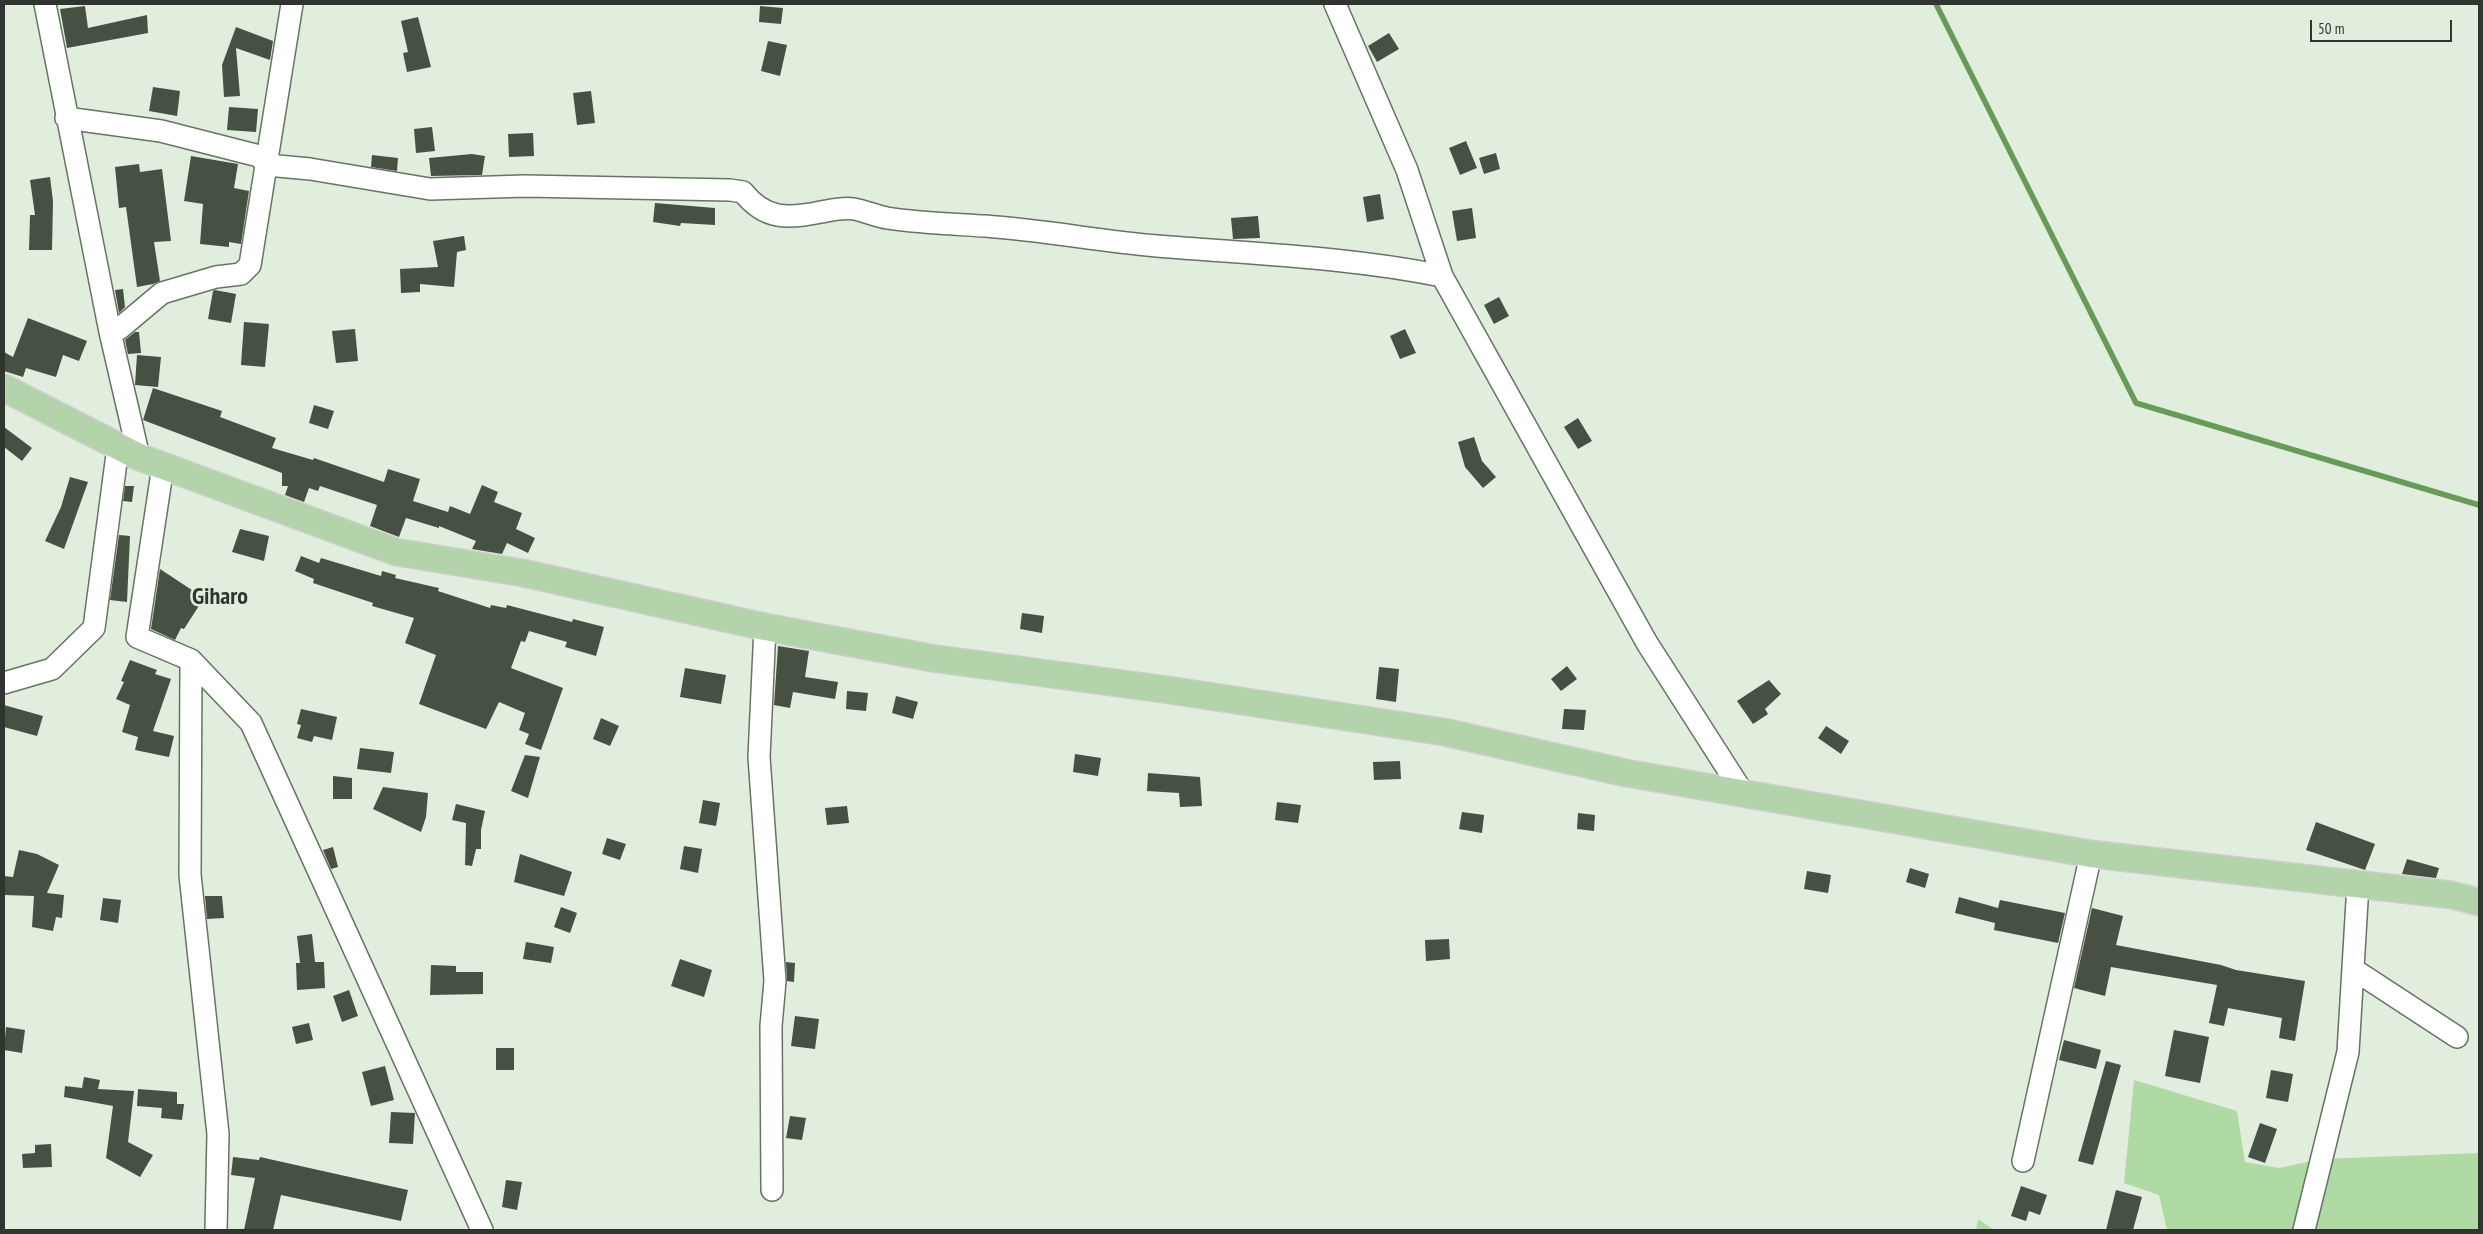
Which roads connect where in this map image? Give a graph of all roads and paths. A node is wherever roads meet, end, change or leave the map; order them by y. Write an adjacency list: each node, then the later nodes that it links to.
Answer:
1 (45, 4): 4 (street)
2 (292, 4): 5 (street)
3 (1335, 4): 6 (street)
4 (66, 118): 5 (street); 7 (street)
5 (267, 166): 6 (street); 7 (street)
6 (1442, 276): 14 (street)
7 (110, 332): 9 (street)
8 (4, 388): 9 (main road)
9 (128, 452): 10 (main road); 13 (street)
10 (163, 466): 11 (main road); 12 (street)
11 (765, 627): 14 (main road); 21 (street)
12 (191, 660): 22 (street); 23 (street)
13 (4, 683)
14 (1743, 793): 15 (main road)
15 (2091, 854): 16 (main road); 20 (street)
16 (2358, 884): 17 (main road); 18 (street)
17 (2479, 902)
18 (2353, 969): 19 (street); 24 (street)
19 (2457, 1038)
20 (2023, 1161)
21 (772, 1190)
22 (216, 1230)
23 (482, 1230)
24 (2304, 1230)

